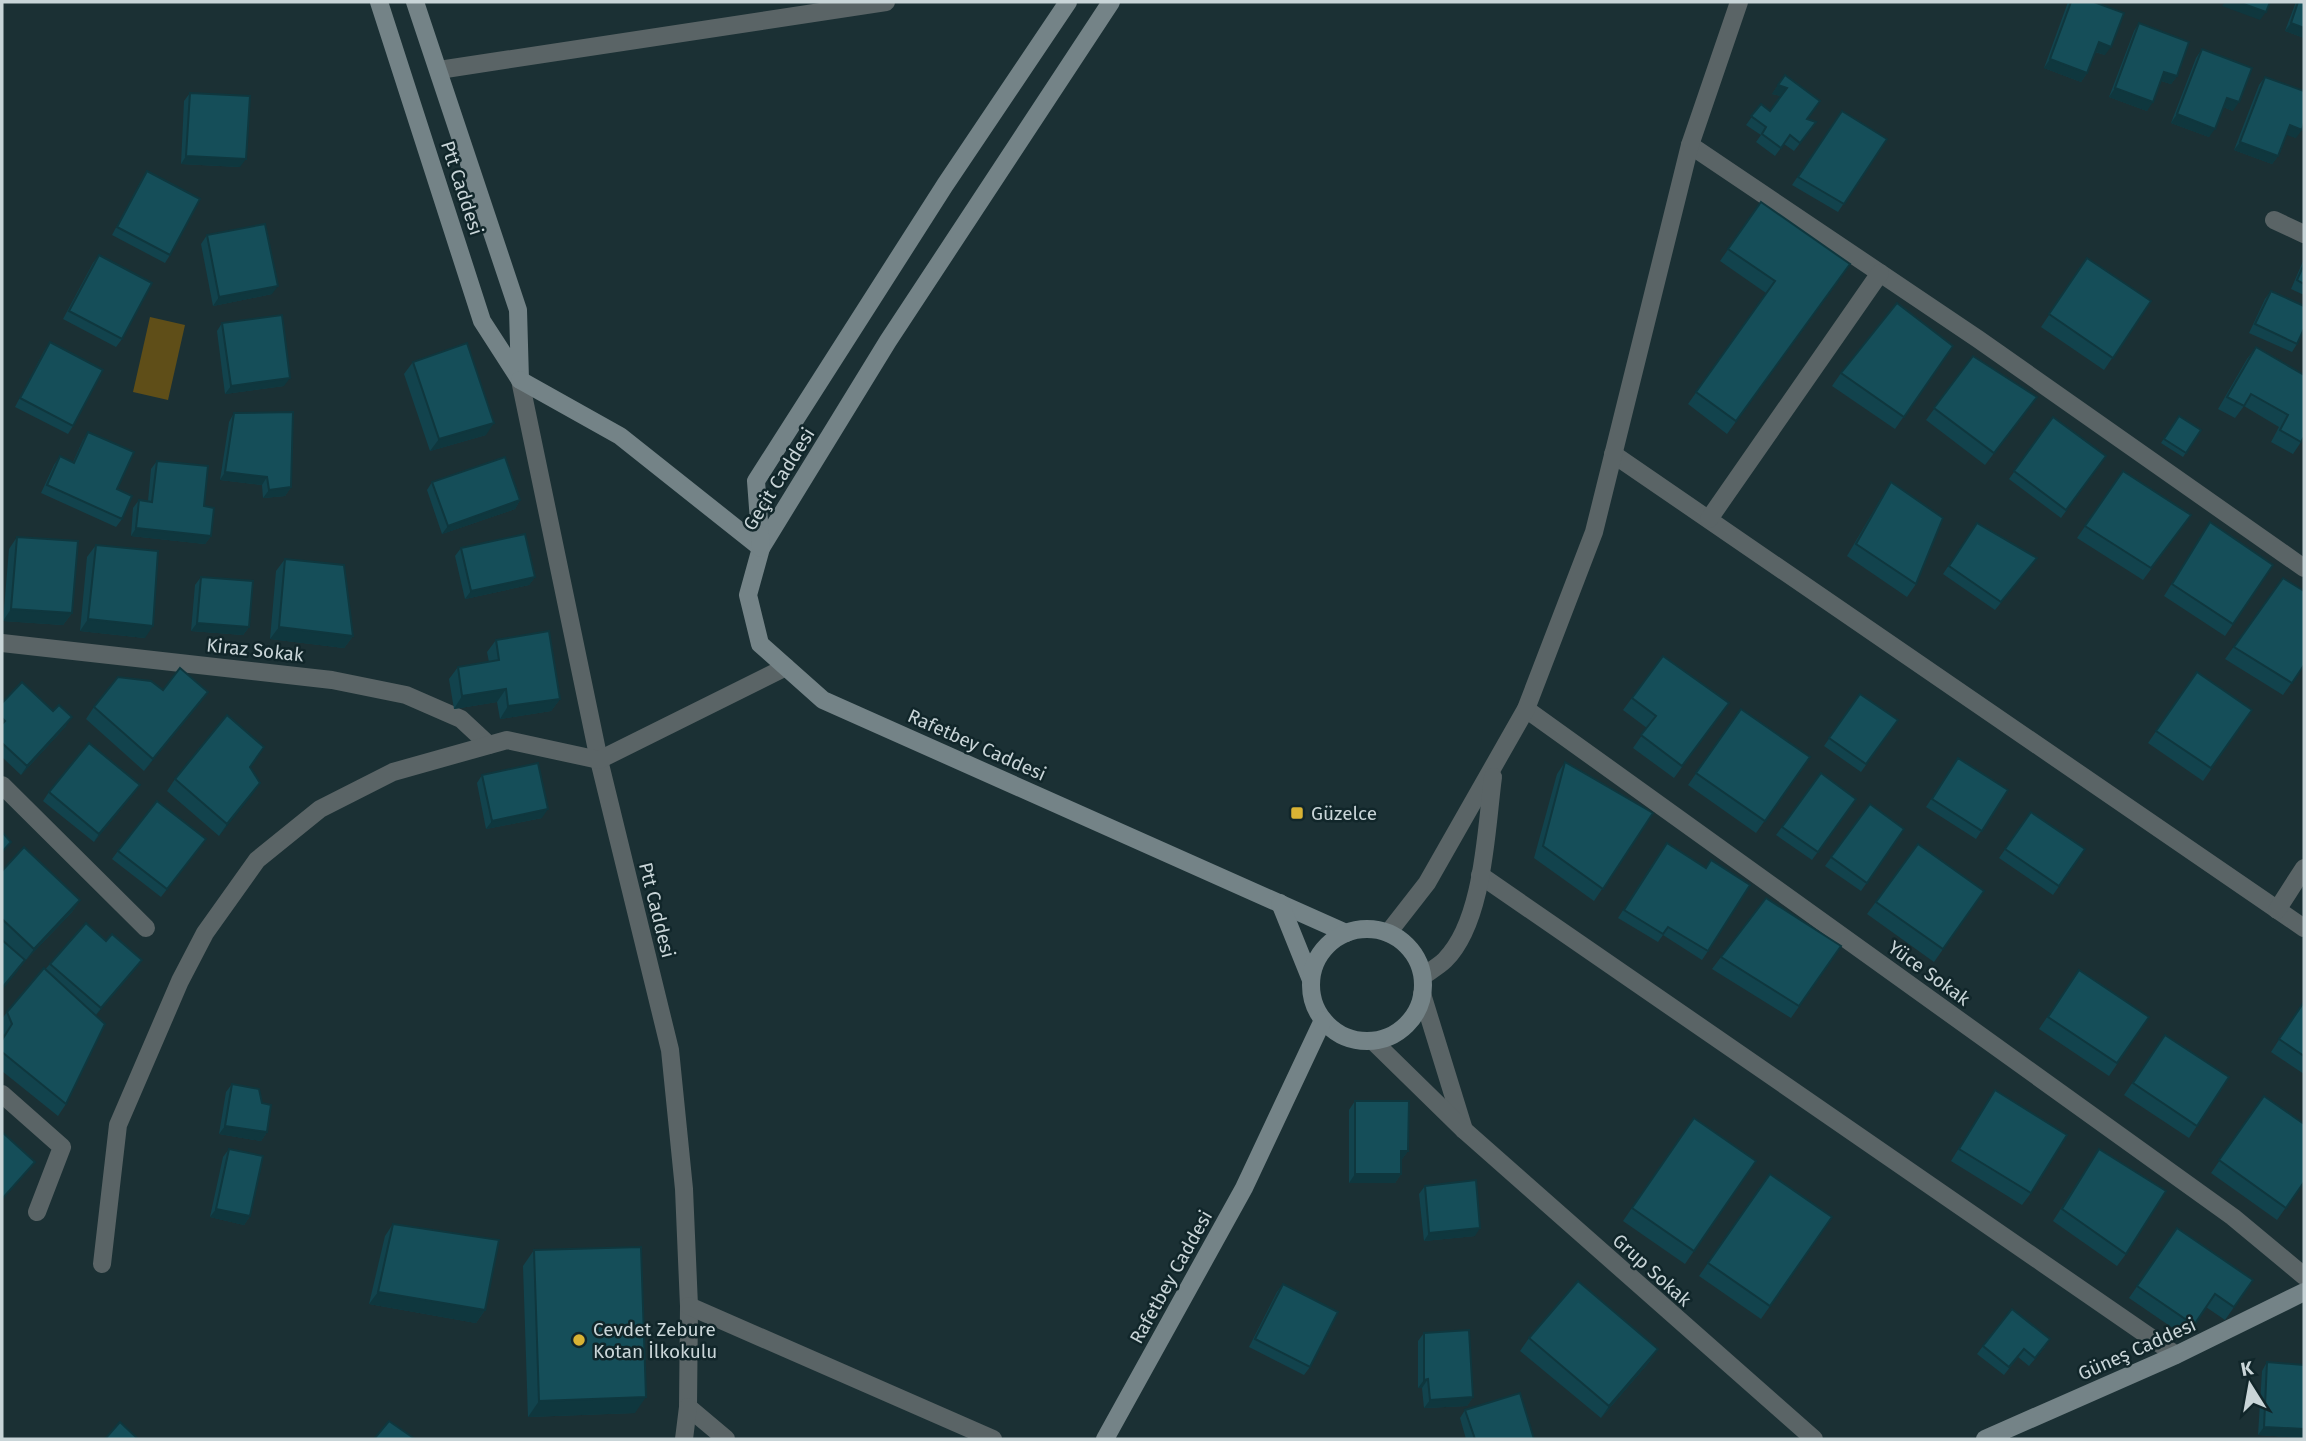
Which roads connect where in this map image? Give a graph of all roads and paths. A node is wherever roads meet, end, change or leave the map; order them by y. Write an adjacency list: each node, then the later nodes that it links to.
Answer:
1 (379, 2): 12 (main road, Ptt Caddesi)
2 (415, 2): 7 (main road, Ptt Caddesi)
3 (886, 2): 7 (street)
4 (1068, 2): 15 (main road, Geçit Caddesi)
5 (1111, 2): 15 (main road, Geçit Caddesi)
6 (1739, 2): 8 (street)
7 (439, 70): 12 (main road, Ptt Caddesi)
8 (1690, 145): 11 (street); 13 (street)
9 (2274, 220): 10 (street)
10 (2304, 234)
11 (1880, 273): 14 (street); 16 (street)
12 (520, 380): 15 (main road); 21 (street, Ptt Caddesi)
13 (1613, 454): 14 (street); 19 (street)
14 (1709, 520): 27 (street)
15 (761, 548): 18 (main road, Rafetbey Caddesi)
16 (2304, 568)
17 (2, 643): 20 (street, Kiraz Sokak)
18 (786, 667): 21 (street); 26 (main road, Rafetbey Caddesi)
19 (1525, 709): 22 (street); 40 (street, Yüce Sokak)
20 (489, 745): 21 (street); 39 (street)
21 (598, 760): 42 (street, Ptt Caddesi)
22 (1495, 766): 25 (street); 31 (street)
23 (2, 785): 28 (street)
24 (2304, 868): 27 (street)
25 (1480, 874): 33 (street); 43 (street)
26 (1280, 903): 30 (main road, Rafetbey Caddesi); 32 (main road)
27 (2277, 910): 29 (street)
28 (146, 928)
29 (2304, 928)
30 (1346, 933): 31 (main road); 32 (main road)
31 (1388, 933): 33 (main road)
32 (1311, 980): 34 (main road)
33 (1422, 985): 35 (main road); 37 (street)
34 (1323, 1020): 35 (main road); 48 (main road, Rafetbey Caddesi)
35 (1373, 1041): 37 (street, Grup Sokak)
36 (2, 1094): 38 (street)
37 (1464, 1130): 49 (street, Grup Sokak)
38 (37, 1212)
39 (102, 1264)
40 (2304, 1276)
41 (2304, 1292): 43 (main road, Güneş Caddesi)
42 (690, 1306): 44 (street, Ptt Caddesi); 47 (street)
43 (2176, 1355): 50 (main road, Güneş Caddesi)
44 (688, 1407): 45 (street, Ptt Caddesi); 46 (street)
45 (684, 1439)
46 (726, 1439)
47 (993, 1439)
48 (1105, 1439)
49 (1814, 1439)
50 (1985, 1439)

